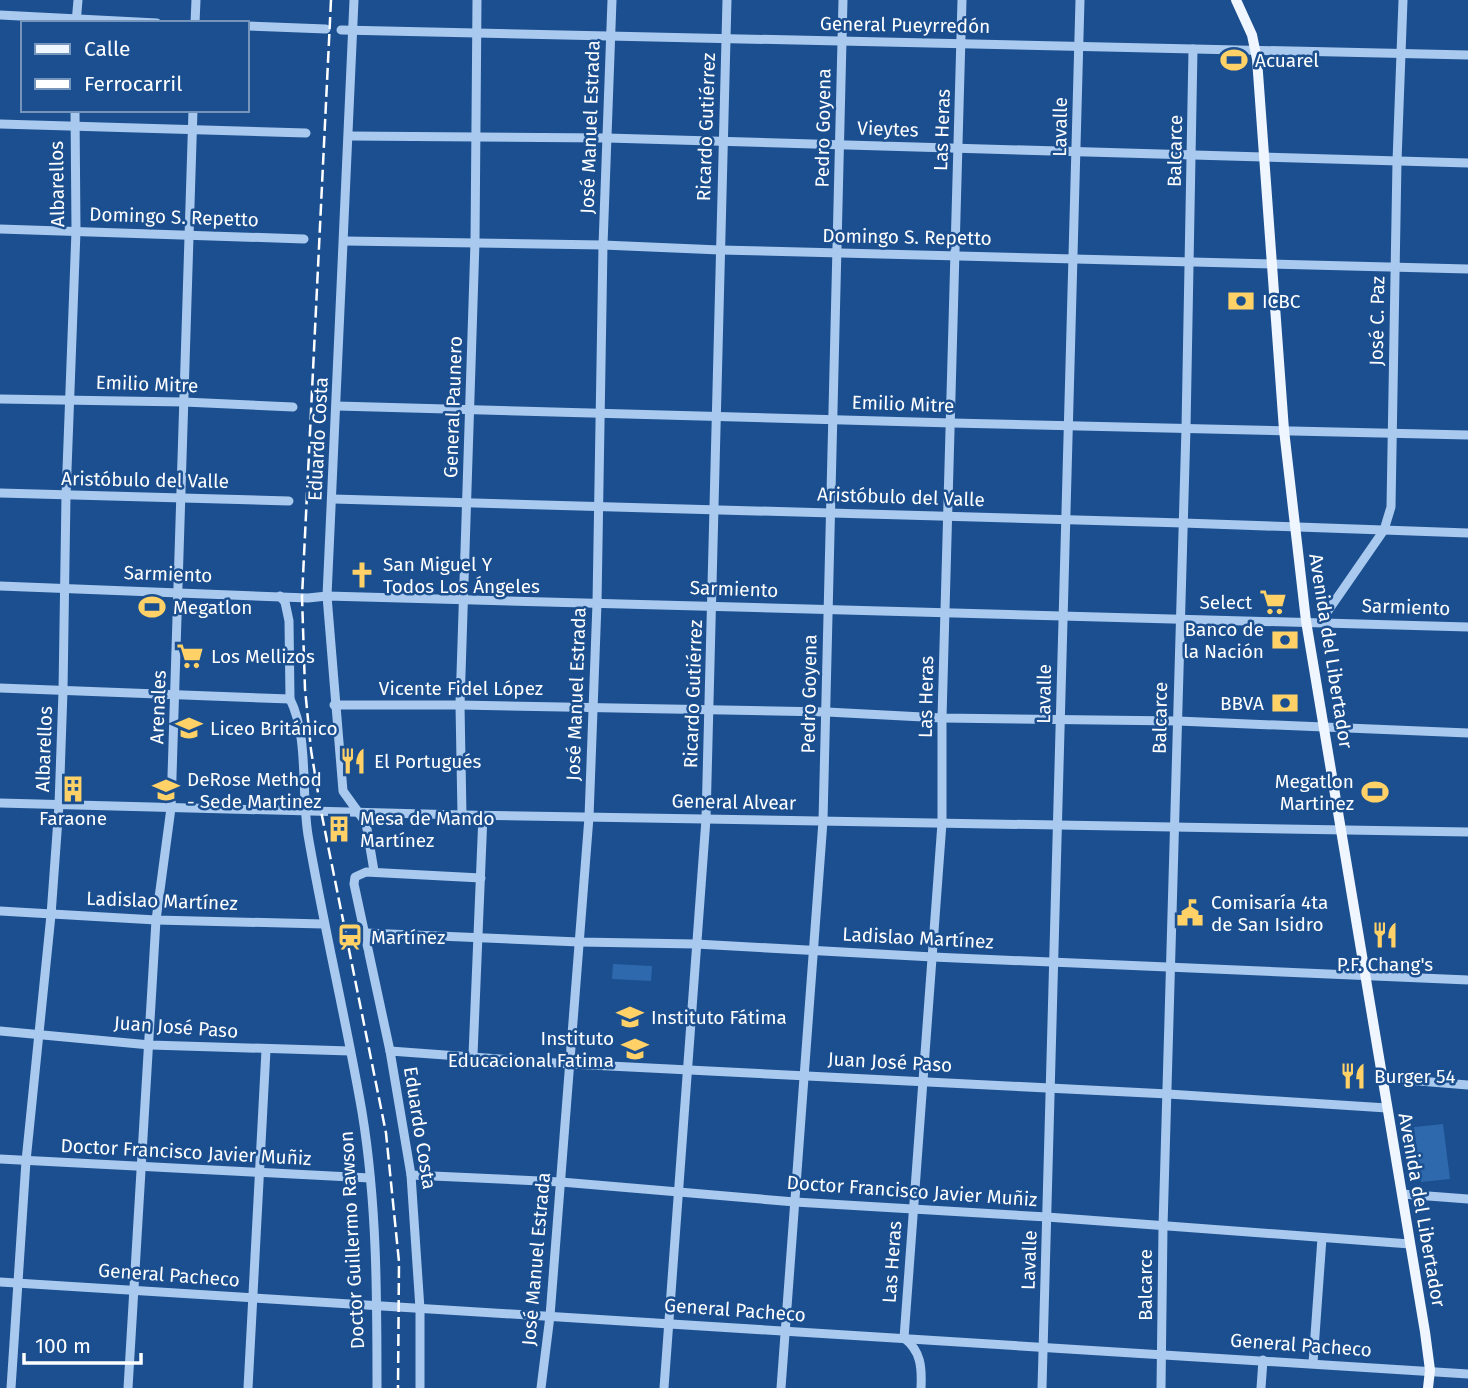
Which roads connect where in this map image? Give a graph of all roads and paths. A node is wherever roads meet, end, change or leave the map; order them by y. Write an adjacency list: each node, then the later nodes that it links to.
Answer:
1 (78, 0): 13 (street)
2 (196, 0): 14 (street)
3 (355, 0): 18 (street, Eduardo Costa)
4 (477, 0): 19 (street, General Paunero)
5 (612, 0): 20 (street, José Manuel Estrada)
6 (727, 0): 21 (street, Ricardo Gutiérrez)
7 (843, 0): 22 (street, Pedro Goyena)
8 (962, 0): 23 (street, Las Heras)
9 (1080, 0): 24 (street, Lavalle)
10 (1236, 0): 26 (main road, Avenida del Libertador)
11 (1403, 0): 27 (street, José C. Paz)
12 (0, 15): 13 (street)
13 (76, 21)
14 (195, 21)
15 (248, 26): 16 (street)
16 (326, 29)
17 (341, 30): 18 (street, General Pueyrredón)
18 (354, 30): 19 (street, General Pueyrredón); 35 (street, Eduardo Costa)
19 (476, 33): 20 (street, General Pueyrredón); 36 (street, General Paunero)
20 (611, 36): 21 (street, General Pueyrredón); 37 (street, José Manuel Estrada)
21 (726, 38): 22 (street, General Pueyrredón); 38 (street, Ricardo Gutiérrez)
22 (842, 41): 23 (street, General Pueyrredón); 39 (street, Pedro Goyena)
23 (962, 44): 24 (street, General Pueyrredón); 40 (street, Las Heras)
24 (1079, 46): 25 (street, General Pueyrredón); 41 (street, Lavalle)
25 (1193, 49): 26 (street, General Pueyrredón); 42 (street, Balcarce)
26 (1255, 50): 27 (street, General Pueyrredón); 43 (main road, Avenida del Libertador)
27 (1401, 53): 28 (street, General Pueyrredón); 44 (street, José C. Paz)
28 (1468, 55)
29 (75, 112): 32 (street, Albarellos)
30 (192, 112): 33 (street, Arenales)
31 (0, 124): 32 (street)
32 (74, 126): 33 (street); 47 (street, Albarellos)
33 (192, 130): 34 (street); 48 (street, Arenales)
34 (306, 133)
35 (349, 136): 36 (street, Vieytes); 50 (street, Eduardo Costa)
36 (477, 136): 37 (street, Vieytes); 51 (street, General Paunero)
37 (607, 138): 38 (street, Vieytes); 52 (street, José Manuel Estrada)
38 (724, 141): 39 (street, Vieytes); 53 (street, Ricardo Gutiérrez)
39 (841, 145): 40 (street, Vieytes); 54 (street, Pedro Goyena)
40 (958, 149): 41 (street, Vieytes); 55 (street, Las Heras)
41 (1077, 152): 42 (street, Vieytes); 56 (street, Lavalle)
42 (1193, 156): 43 (street, Vieytes); 57 (street, Balcarce)
43 (1265, 158): 44 (street, Vieytes); 58 (main road, Avenida del Libertador)
44 (1397, 161): 45 (street, Vieytes); 59 (street, José C. Paz)
45 (1468, 163)
46 (0, 229): 47 (street, Domingo S. Repetto)
47 (76, 231): 48 (street, Domingo S. Repetto); 62 (street, Albarellos)
48 (189, 236): 49 (street, Domingo S. Repetto); 63 (street, Arenales)
49 (304, 239)
50 (345, 241): 51 (street, Domingo S. Repetto); 64 (street, Eduardo Costa)
51 (475, 242): 52 (street, Domingo S. Repetto); 66 (street, General Paunero)
52 (603, 245): 53 (street, Domingo S. Repetto); 67 (street, José Manuel Estrada)
53 (720, 250): 54 (street, Domingo S. Repetto); 68 (street, Ricardo Gutiérrez)
54 (836, 253): 55 (street, Domingo S. Repetto); 69 (street, Pedro Goyena)
55 (956, 256): 56 (street, Domingo S. Repetto); 70 (street, Las Heras)
56 (1074, 259): 57 (street, Domingo S. Repetto); 71 (street, Lavalle)
57 (1189, 261): 58 (street, Domingo S. Repetto); 72 (street, Balcarce)
58 (1273, 263): 59 (street, Domingo S. Repetto); 73 (main road, Avenida del Libertador)
59 (1395, 266): 60 (street, Domingo S. Repetto); 74 (street, José C. Paz)
60 (1468, 268)
61 (0, 399): 62 (street, Emilio Mitre)
62 (70, 400): 63 (street, Emilio Mitre); 77 (street, Albarellos)
63 (184, 402): 65 (street, Emilio Mitre); 78 (street, Arenales)
64 (337, 405): 66 (street, Emilio Mitre); 79 (street, Eduardo Costa)
65 (293, 407)
66 (471, 410): 67 (street, Emilio Mitre); 81 (street, General Paunero)
67 (600, 413): 68 (street, Emilio Mitre); 82 (street, José Manuel Estrada)
68 (717, 417): 69 (street, Emilio Mitre); 83 (street, Ricardo Gutiérrez)
69 (834, 419): 70 (street, Emilio Mitre); 84 (street, Pedro Goyena)
70 (952, 423): 71 (street, Emilio Mitre); 85 (street, Las Heras)
71 (1069, 425): 72 (street, Emilio Mitre); 86 (street, Lavalle)
72 (1186, 428): 73 (street, Emilio Mitre); 87 (street, Balcarce)
73 (1284, 430): 74 (street, Emilio Mitre); 88 (main road, Avenida del Libertador)
74 (1392, 433): 75 (street, Emilio Mitre); 89 (street, José C. Paz)
75 (1468, 435)
76 (0, 493): 77 (street, Aristóbulo del Valle)
77 (66, 495): 78 (street, Aristóbulo del Valle); 92 (street, Albarellos)
78 (182, 498): 80 (street, Aristóbulo del Valle); 93 (street, Arenales)
79 (333, 499): 81 (street, Aristóbulo del Valle); 95 (street, Eduardo Costa)
80 (289, 501)
81 (467, 504): 82 (street, Aristóbulo del Valle); 96 (street, General Paunero)
82 (599, 507): 83 (street, Aristóbulo del Valle); 97 (street, José Manuel Estrada)
83 (714, 510): 84 (street, Aristóbulo del Valle); 98 (street, Ricardo Gutiérrez)
84 (831, 513): 85 (street, Aristóbulo del Valle); 99 (street, Pedro Goyena)
85 (948, 516): 86 (street, Aristóbulo del Valle); 100 (street, Las Heras)
86 (1065, 520): 87 (street, Aristóbulo del Valle); 101 (street, Lavalle)
87 (1183, 523): 88 (street, Aristóbulo del Valle); 102 (street, Balcarce)
88 (1296, 528): 89 (street, Aristóbulo del Valle); 103 (main road, Avenida del Libertador)
89 (1384, 530): 90 (street, Aristóbulo del Valle); 104 (street, José C. Paz)
90 (1468, 533)
91 (0, 586): 92 (street, Sarmiento)
92 (64, 588): 93 (street, Sarmiento); 107 (street, Albarellos)
93 (179, 592): 94 (street, Sarmiento); 108 (street, Arenales)
94 (280, 596): 95 (street, Sarmiento); 109 (street, Doctor Guillermo Rawson)
95 (327, 596): 96 (street, Sarmiento); 110 (street, Eduardo Costa)
96 (462, 599): 97 (street, Sarmiento); 111 (street, General Paunero)
97 (597, 603): 98 (street, Sarmiento); 112 (street, José Manuel Estrada)
98 (713, 606): 99 (street, Sarmiento); 113 (street, Ricardo Gutiérrez)
99 (828, 609): 100 (street, Sarmiento); 114 (street, Pedro Goyena)
100 (946, 612): 101 (street, Sarmiento); 115 (street, Las Heras)
101 (1063, 615): 102 (street, Sarmiento); 116 (street, Lavalle)
102 (1180, 618): 103 (street, Sarmiento); 117 (street, Balcarce)
103 (1307, 621): 104 (street, Sarmiento); 118 (main road, Avenida del Libertador)
104 (1321, 621): 105 (street, Sarmiento)
105 (1468, 627)
106 (0, 688): 107 (street)
107 (64, 691): 108 (street); 121 (street, Albarellos)
108 (176, 695): 109 (street); 122 (street, Arenales)
109 (290, 699): 123 (street, Doctor Guillermo Rawson)
110 (334, 705): 111 (street, Vicente Fidel López); 124 (street, Eduardo Costa)
111 (460, 705): 112 (street, Vicente Fidel López); 125 (street, General Paunero)
112 (593, 706): 113 (street, Vicente Fidel López); 127 (street, José Manuel Estrada)
113 (710, 711): 114 (street, Vicente Fidel López); 128 (street, Ricardo Gutiérrez)
114 (827, 712): 115 (street, Vicente Fidel López); 129 (street, Pedro Goyena)
115 (942, 718): 116 (street, Vicente Fidel López); 130 (street, Las Heras)
116 (1061, 720): 117 (street, Vicente Fidel López); 131 (street, Lavalle)
117 (1178, 722): 118 (street, Vicente Fidel López); 132 (street, Balcarce)
118 (1324, 727): 119 (street, Vicente Fidel López); 133 (main road, Avenida del Libertador)
119 (1468, 733)
120 (0, 803): 121 (street, General Alvear)
121 (59, 805): 122 (street, General Alvear); 138 (street, Albarellos)
122 (172, 808): 123 (street, General Alvear); 139 (street, Arenales)
123 (304, 810): 124 (street, General Alvear); 140 (street, Doctor Guillermo Rawson)
124 (358, 812): 125 (street, General Alvear); 135 (street, Eduardo Costa)
125 (462, 815): 126 (street, General Alvear)
126 (483, 815): 127 (street, General Alvear); 136 (street)
127 (589, 817): 128 (street, General Alvear); 143 (street, José Manuel Estrada)
128 (706, 819): 129 (street, General Alvear); 144 (street, Ricardo Gutiérrez)
129 (823, 821): 130 (street, General Alvear); 145 (street, Pedro Goyena)
130 (942, 823): 131 (street, General Alvear); 146 (street, Las Heras)
131 (1058, 825): 132 (street, General Alvear); 147 (street, Lavalle)
132 (1175, 828): 133 (street, General Alvear); 148 (street, Balcarce)
133 (1343, 830): 134 (street, General Alvear); 149 (main road, Avenida del Libertador)
134 (1468, 832)
135 (374, 871): 136 (street); 141 (street, Eduardo Costa)
136 (481, 878): 142 (street)
137 (0, 911): 138 (street, Ladislao Martínez)
138 (51, 915): 139 (street, Ladislao Martínez); 152 (street, Albarellos)
139 (156, 920): 140 (street, Ladislao Martínez); 153 (street, Arenales)
140 (323, 924): 155 (street, Doctor Guillermo Rawson)
141 (366, 933): 142 (street, Ladislao Martínez); 156 (street, Eduardo Costa)
142 (478, 938): 143 (street, Ladislao Martínez); 157 (street)
143 (579, 942): 144 (street, Ladislao Martínez); 158 (street, José Manuel Estrada)
144 (696, 944): 145 (street, Ladislao Martínez); 159 (street, Ricardo Gutiérrez)
145 (814, 950): 146 (street, Ladislao Martínez); 160 (street, Pedro Goyena)
146 (933, 957): 147 (street, Ladislao Martínez); 162 (street, Las Heras)
147 (1054, 962): 148 (street, Ladislao Martínez); 164 (street, Lavalle)
148 (1170, 968): 149 (street, Ladislao Martínez); 165 (street, Balcarce)
149 (1367, 977): 150 (street, Ladislao Martínez); 161 (main road, Avenida del Libertador)
150 (1468, 980)
151 (0, 1031): 152 (street, Juan José Paso)
152 (39, 1033): 153 (street, Juan José Paso); 168 (street, Albarellos)
153 (150, 1045): 154 (street, Juan José Paso); 169 (street, Arenales)
154 (267, 1050): 155 (street, Juan José Paso); 170 (street)
155 (350, 1051): 172 (street, Doctor Guillermo Rawson)
156 (390, 1051): 157 (street, Juan José Paso); 171 (street, Eduardo Costa)
157 (473, 1055): 158 (street, Juan José Paso)
158 (570, 1064): 159 (street, Juan José Paso); 173 (street, José Manuel Estrada)
159 (688, 1069): 160 (street, Juan José Paso); 174 (street, Ricardo Gutiérrez)
160 (804, 1074): 162 (street, Juan José Paso); 177 (street, Pedro Goyena)
161 (1382, 1078): 163 (street); 166 (main road, Avenida del Libertador)
162 (924, 1081): 164 (street, Juan José Paso); 178 (street, Las Heras)
163 (1468, 1085)
164 (1051, 1088): 165 (street, Juan José Paso); 179 (street, Lavalle)
165 (1168, 1094): 166 (street, Juan José Paso); 180 (street, Balcarce)
166 (1387, 1108): 175 (main road, Avenida del Libertador)
167 (0, 1160): 168 (street, Doctor Francisco Javier Muñiz)
168 (26, 1161): 169 (street, Doctor Francisco Javier Muñiz); 184 (street, Albarellos)
169 (142, 1168): 170 (street, Doctor Francisco Javier Muñiz); 185 (street, Arenales)
170 (260, 1173): 172 (street, Doctor Francisco Javier Muñiz); 186 (street)
171 (411, 1175): 173 (street, Doctor Francisco Javier Muñiz); 188 (street, Eduardo Costa)
172 (370, 1178): 187 (street, Doctor Guillermo Rawson)
173 (561, 1182): 174 (street, Doctor Francisco Javier Muñiz); 189 (street, José Manuel Estrada)
174 (678, 1192): 177 (street, Doctor Francisco Javier Muñiz); 190 (street, Ricardo Gutiérrez)
175 (1402, 1194): 176 (street); 182 (main road, Avenida del Libertador)
176 (1468, 1199)
177 (794, 1202): 178 (street, Doctor Francisco Javier Muñiz); 191 (street, Pedro Goyena)
178 (913, 1210): 179 (street, Doctor Francisco Javier Muñiz); 192 (street, Las Heras)
179 (1047, 1217): 180 (street, Doctor Francisco Javier Muñiz); 193 (street, Lavalle)
180 (1163, 1227): 181 (street, Doctor Francisco Javier Muñiz); 194 (street, Balcarce)
181 (1322, 1238): 182 (street, Doctor Francisco Javier Muñiz); 196 (street)
182 (1410, 1244): 197 (main road, Avenida del Libertador)
183 (0, 1282): 184 (street, General Pacheco)
184 (18, 1283): 185 (street, General Pacheco); 199 (street, Albarellos)
185 (134, 1290): 186 (street, General Pacheco); 200 (street, Arenales)
186 (254, 1298): 187 (street, General Pacheco); 201 (street)
187 (377, 1307): 188 (street, General Pacheco); 202 (street, Doctor Guillermo Rawson)
188 (420, 1309): 189 (street, General Pacheco); 203 (street, Eduardo Costa)
189 (550, 1316): 190 (street, General Pacheco); 204 (street, José Manuel Estrada)
190 (668, 1323): 191 (street, General Pacheco); 205 (street, Ricardo Gutiérrez)
191 (786, 1330): 192 (street, General Pacheco); 206 (street, Pedro Goyena)
192 (904, 1338): 193 (street, General Pacheco); 207 (street)
193 (1044, 1346): 194 (street, General Pacheco); 208 (street, Lavalle)
194 (1162, 1354): 195 (street, General Pacheco); 209 (street, Balcarce)
195 (1263, 1360): 196 (street, General Pacheco); 210 (street)
196 (1312, 1363): 197 (street, General Pacheco)
197 (1430, 1370): 198 (street, General Pacheco); 211 (main road, Avenida del Libertador)
198 (1468, 1374)
199 (11, 1388)
200 (128, 1388)
201 (248, 1388)
202 (377, 1388)
203 (420, 1388)
204 (541, 1388)
205 (664, 1388)
206 (781, 1388)
207 (921, 1388)
208 (1042, 1388)
209 (1161, 1388)
210 (1261, 1388)
211 (1428, 1388)

